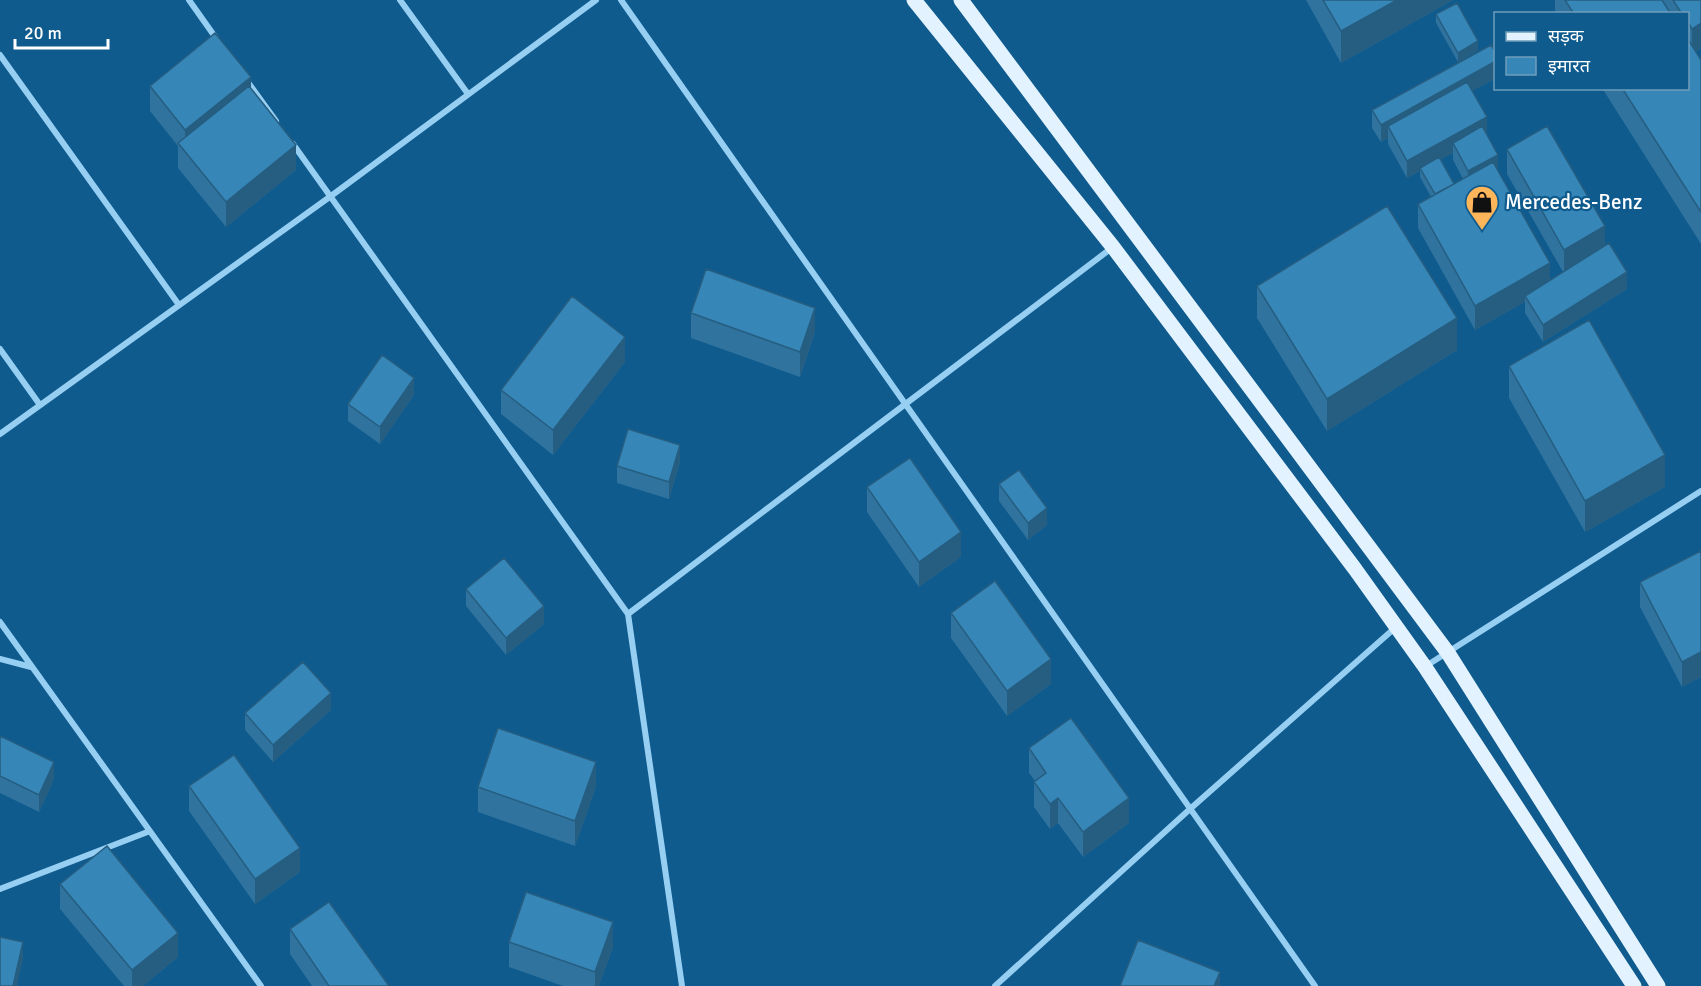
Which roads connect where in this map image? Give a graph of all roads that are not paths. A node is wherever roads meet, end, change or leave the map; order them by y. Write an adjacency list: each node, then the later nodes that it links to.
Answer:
1 (189, 0): 7 (street)
2 (400, 0): 10 (street)
3 (596, 0): 10 (street)
4 (621, 0): 17 (street)
5 (914, 0): 14 (main road)
6 (961, 0): 24 (main road)
7 (222, 46)
8 (0, 55): 15 (street)
9 (243, 75): 11 (street)
10 (468, 94): 13 (street)
11 (283, 130)
12 (290, 140): 13 (street)
13 (331, 196): 15 (street); 21 (street)
14 (1113, 247): 17 (street); 23 (main road)
15 (179, 305): 18 (street)
16 (0, 349): 18 (street)
17 (905, 404): 21 (street); 28 (street)
18 (40, 405): 19 (street)
19 (0, 434)
20 (1701, 491): 24 (street)
21 (628, 614): 32 (street)
22 (0, 622): 26 (street)
23 (1396, 627): 27 (main road); 28 (street)
24 (1448, 653): 27 (street); 36 (main road)
25 (0, 658): 26 (street)
26 (32, 667): 29 (street)
27 (1425, 667): 35 (main road)
28 (1190, 809): 33 (street); 34 (street)
29 (150, 831): 30 (street); 31 (street)
30 (0, 889)
31 (261, 986)
32 (682, 986)
33 (995, 986)
34 (1315, 986)
35 (1634, 986)
36 (1658, 986)

